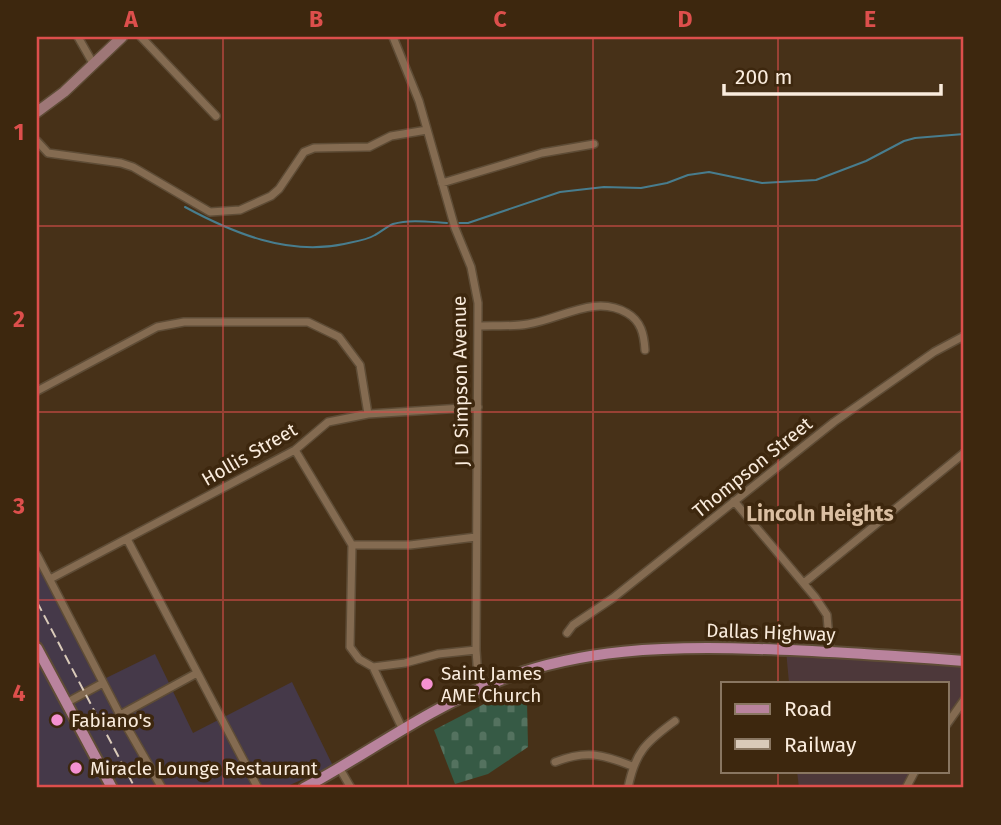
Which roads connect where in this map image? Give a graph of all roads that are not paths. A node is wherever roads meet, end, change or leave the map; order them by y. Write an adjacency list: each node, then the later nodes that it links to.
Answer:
1 (78, 37): 5 (street)
2 (122, 37): 5 (street)
3 (141, 37): 7 (street)
4 (393, 37): 8 (street, J D Simpson Avenue)
5 (94, 65): 6 (street)
6 (37, 112)
7 (216, 116)
8 (427, 130): 9 (street); 11 (street, J D Simpson Avenue)
9 (37, 141)
10 (594, 144): 11 (street)
11 (442, 183): 12 (street, J D Simpson Avenue)
12 (479, 326): 14 (street); 16 (street, J D Simpson Avenue)
13 (964, 336): 20 (street, Thompson Street)
14 (645, 350)
15 (37, 391): 17 (street)
16 (478, 407): 17 (street, Hollis Street); 21 (street, J D Simpson Avenue)
17 (368, 414): 18 (street, Hollis Street)
18 (295, 450): 22 (street, Hollis Street); 23 (street)
19 (964, 453): 26 (street)
20 (734, 501): 26 (street); 27 (street, Thompson Street)
21 (476, 537): 23 (street); 29 (street, J D Simpson Avenue)
22 (127, 540): 25 (street, Hollis Street); 33 (street)
23 (352, 545): 32 (street)
24 (37, 555): 25 (street)
25 (50, 579): 34 (street)
26 (805, 582): 30 (street)
27 (567, 633)
28 (37, 648): 37 (main road)
29 (476, 650): 32 (street); 35 (street, J D Simpson Avenue)
30 (830, 651): 31 (main road, Dallas Highway); 35 (main road, Dallas Highway)
31 (964, 661)
32 (373, 667): 41 (street)
33 (197, 673): 38 (street); 49 (street)
34 (103, 683): 37 (street); 38 (street)
35 (481, 692): 41 (main road, Dallas Highway); 42 (main road, Dallas Highway)
36 (964, 700): 40 (street)
37 (66, 703): 47 (main road)
38 (120, 715): 48 (street)
39 (675, 721): 44 (street)
40 (948, 723)
41 (402, 730): 42 (main road, Dallas Highway)
42 (358, 759): 45 (main road, Dallas Highway)
43 (555, 762): 44 (street)
44 (632, 766): 52 (street)
45 (340, 769): 50 (main road, Dallas Highway); 51 (street)
46 (914, 772): 53 (street)
47 (112, 788)
48 (162, 788)
49 (258, 788)
50 (304, 788)
51 (351, 788)
52 (628, 788)
53 (906, 788)

